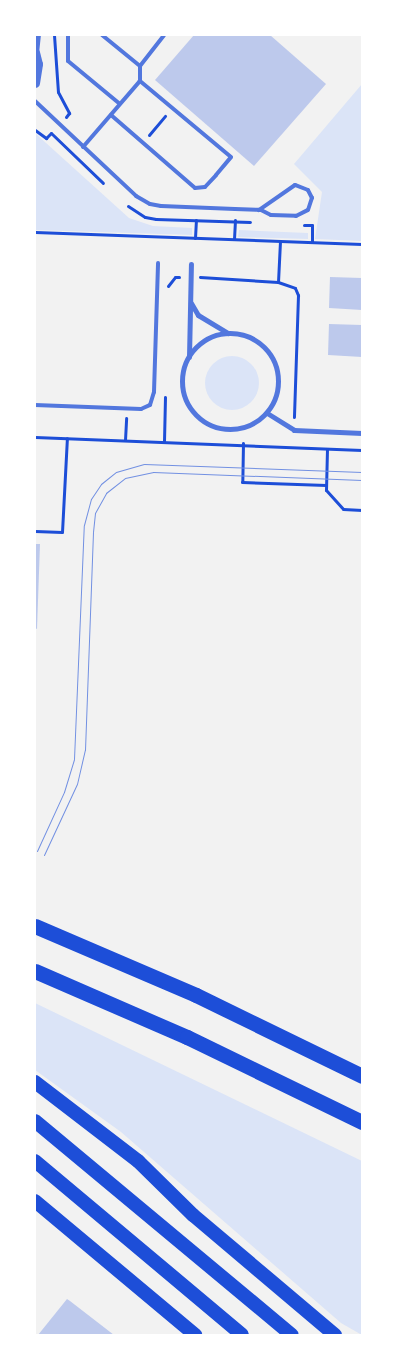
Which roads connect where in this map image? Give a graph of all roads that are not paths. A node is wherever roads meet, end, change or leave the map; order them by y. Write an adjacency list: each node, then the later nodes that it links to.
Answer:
1 (38, 35): 5 (street)
2 (68, 35): 10 (lane)
3 (102, 35): 6 (lane)
4 (164, 35): 6 (lane)
5 (35, 53): 8 (street)
6 (140, 66): 7 (lane)
7 (140, 81): 10 (lane); 11 (lane)
8 (35, 83)
9 (35, 101): 12 (lane)
10 (120, 104): 11 (lane)
11 (111, 115): 12 (lane)
12 (83, 147): 13 (lane)
13 (259, 210): 13 (lane)
14 (158, 263): 19 (lane)
15 (191, 264): 16 (street)
16 (190, 302): 17 (street); 18 (street)
17 (228, 333): 18 (street); 20 (street)
18 (189, 357): 20 (street)
19 (35, 406)
20 (267, 413): 21 (street)
21 (362, 433)
22 (35, 926): 24 (highway)
23 (35, 971): 27 (highway)
24 (362, 1076)
25 (35, 1082): 33 (highway)
26 (35, 1121): 32 (highway)
27 (362, 1122)
28 (35, 1161): 31 (highway)
29 (35, 1201): 30 (highway)
30 (195, 1335)
31 (242, 1335)
32 (292, 1335)
33 (335, 1335)

